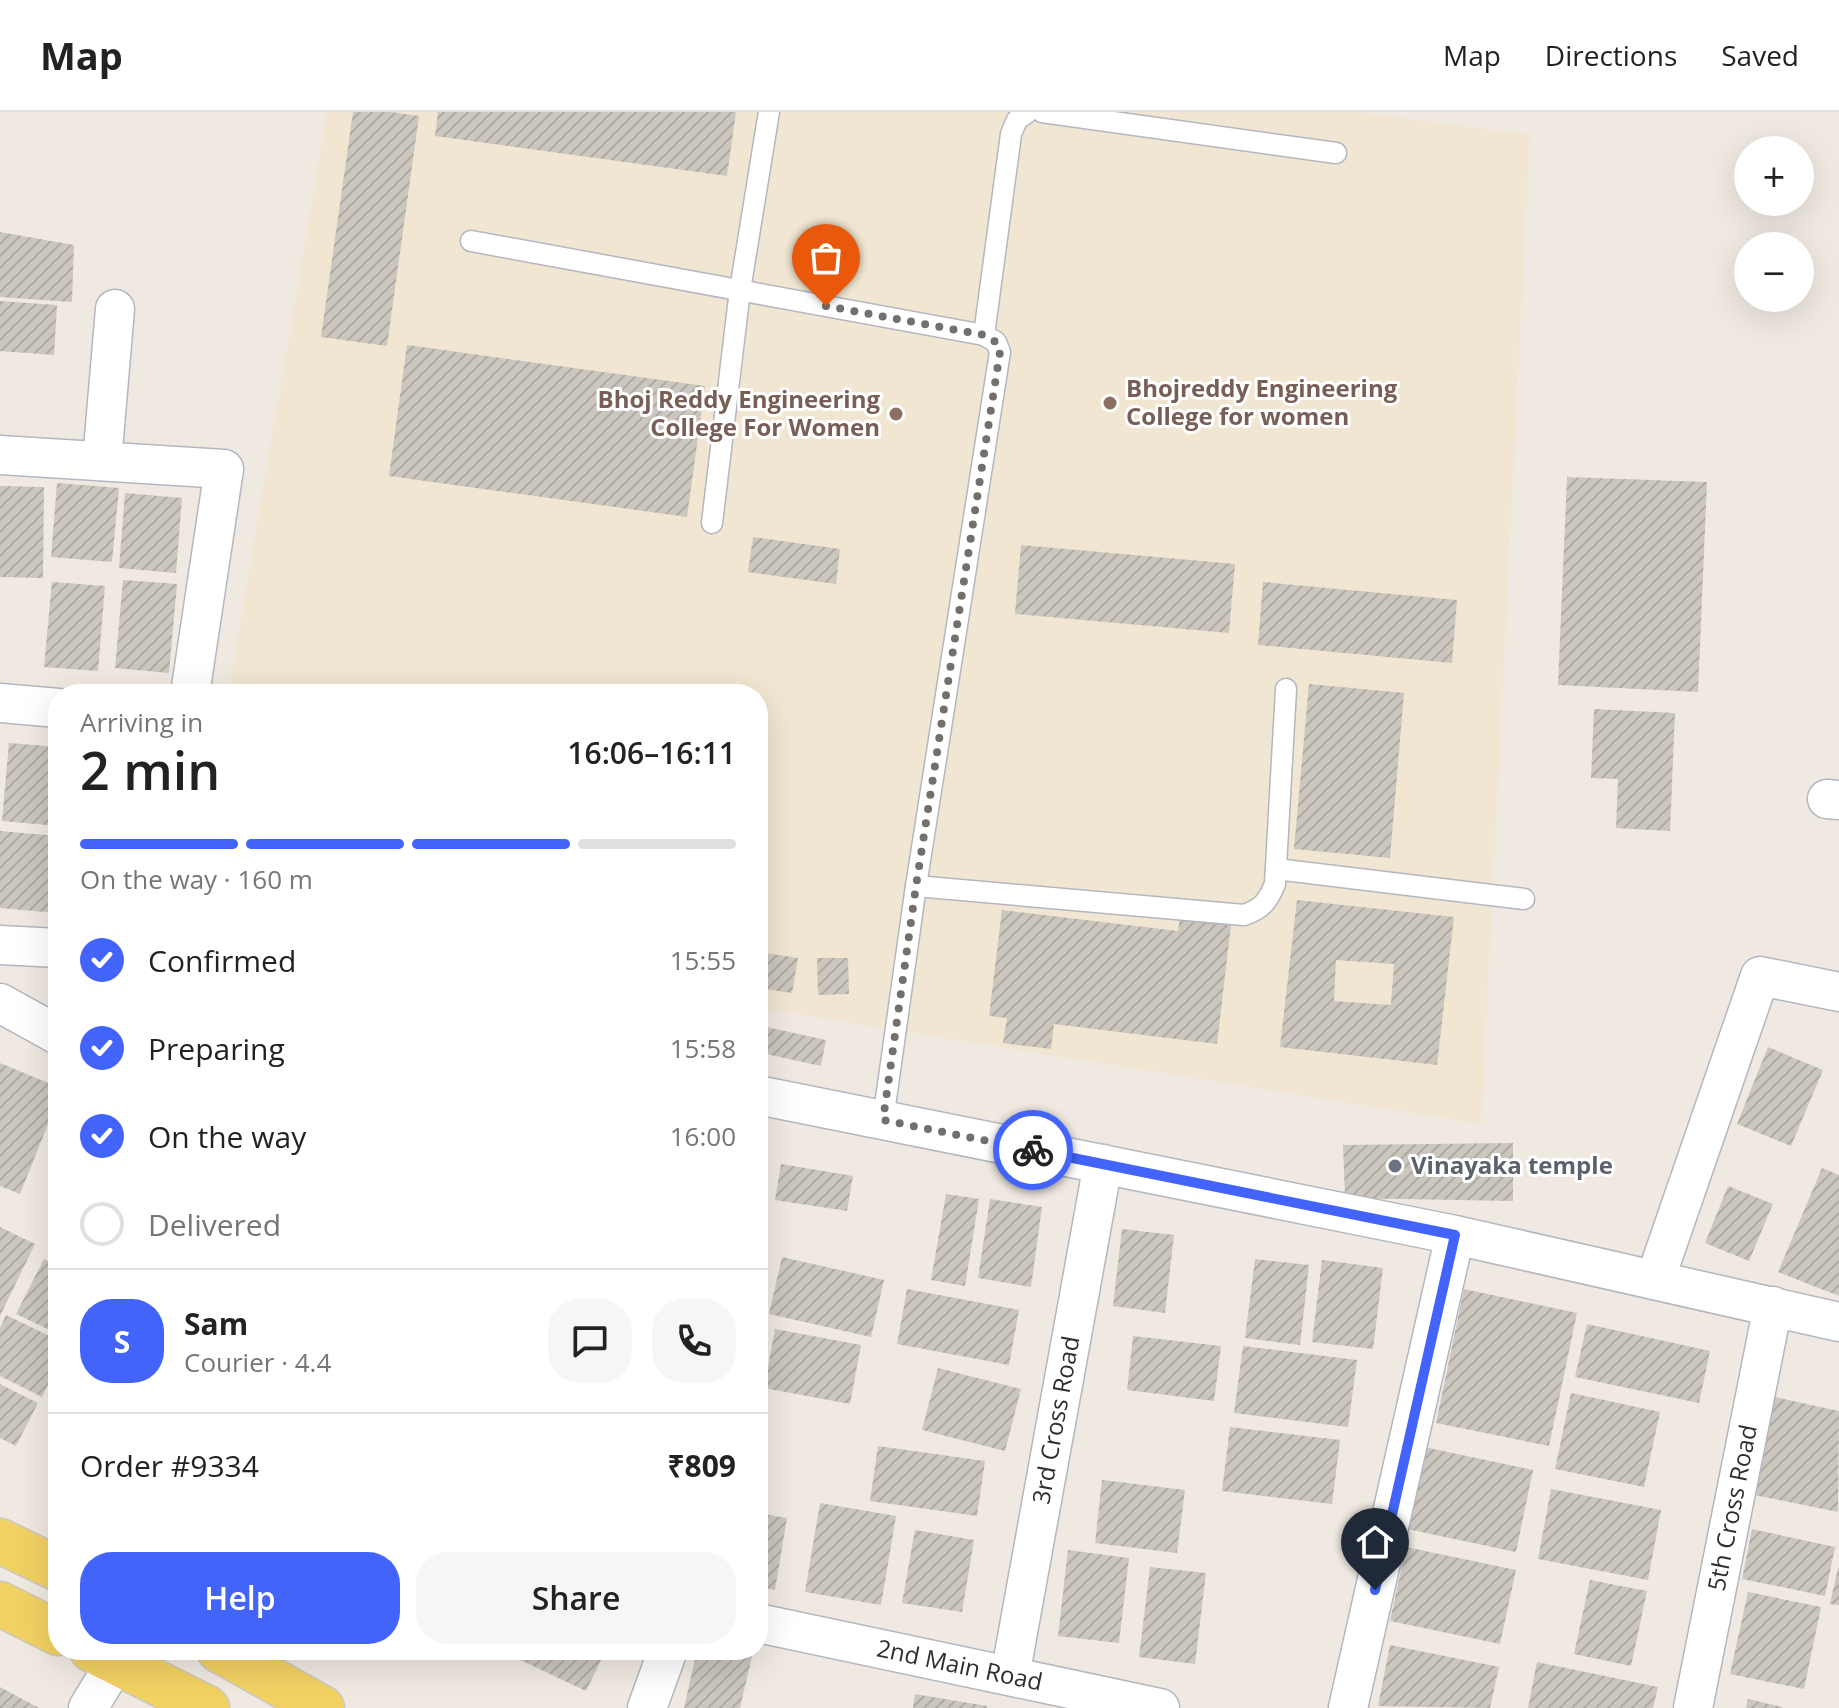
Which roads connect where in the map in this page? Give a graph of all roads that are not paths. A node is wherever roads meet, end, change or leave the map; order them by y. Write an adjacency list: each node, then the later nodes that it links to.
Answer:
1 (769, 112): 6 (lane)
2 (1028, 112): 8 (lane)
3 (1042, 112): 4 (lane)
4 (1336, 153)
5 (471, 241): 6 (lane)
6 (740, 290): 8 (lane); 11 (lane)
7 (115, 309): 10 (street)
8 (984, 335): 17 (lane)
9 (0, 455): 10 (street)
10 (102, 461): 12 (street)
11 (712, 523)
12 (192, 684)
13 (1286, 689): 16 (lane)
14 (0, 703): 15 (street)
15 (48, 707)
16 (1276, 869): 17 (lane); 18 (lane)
17 (916, 886): 25 (lane)
18 (1524, 899)
19 (0, 945): 20 (street)
20 (48, 947)
21 (1839, 992): 28 (street)
22 (0, 1003): 23 (street)
23 (48, 1029)
24 (768, 1107): 25 (street)
25 (883, 1120): 26 (street)
26 (1103, 1164): 27 (street); 40 (street, 3rd Cross Road)
27 (1455, 1235): 28 (street); 46 (street)
28 (1655, 1280): 29 (street)
29 (1773, 1306): 30 (street); 47 (street, 5th Cross Road)
30 (1839, 1322)
31 (0, 1541): 32 (main road)
32 (48, 1564)
33 (0, 1604): 35 (main road)
34 (768, 1625): 40 (street, 2nd Main Road)
35 (48, 1628)
36 (103, 1660): 41 (street)
37 (112, 1660): 42 (main road)
38 (237, 1660): 43 (main road)
39 (664, 1660): 44 (street)
40 (1010, 1676): 45 (street, 2nd Main Road)
41 (88, 1708)
42 (207, 1708)
43 (322, 1708)
44 (647, 1708)
45 (1160, 1708)
46 (1348, 1708)
47 (1693, 1708)

